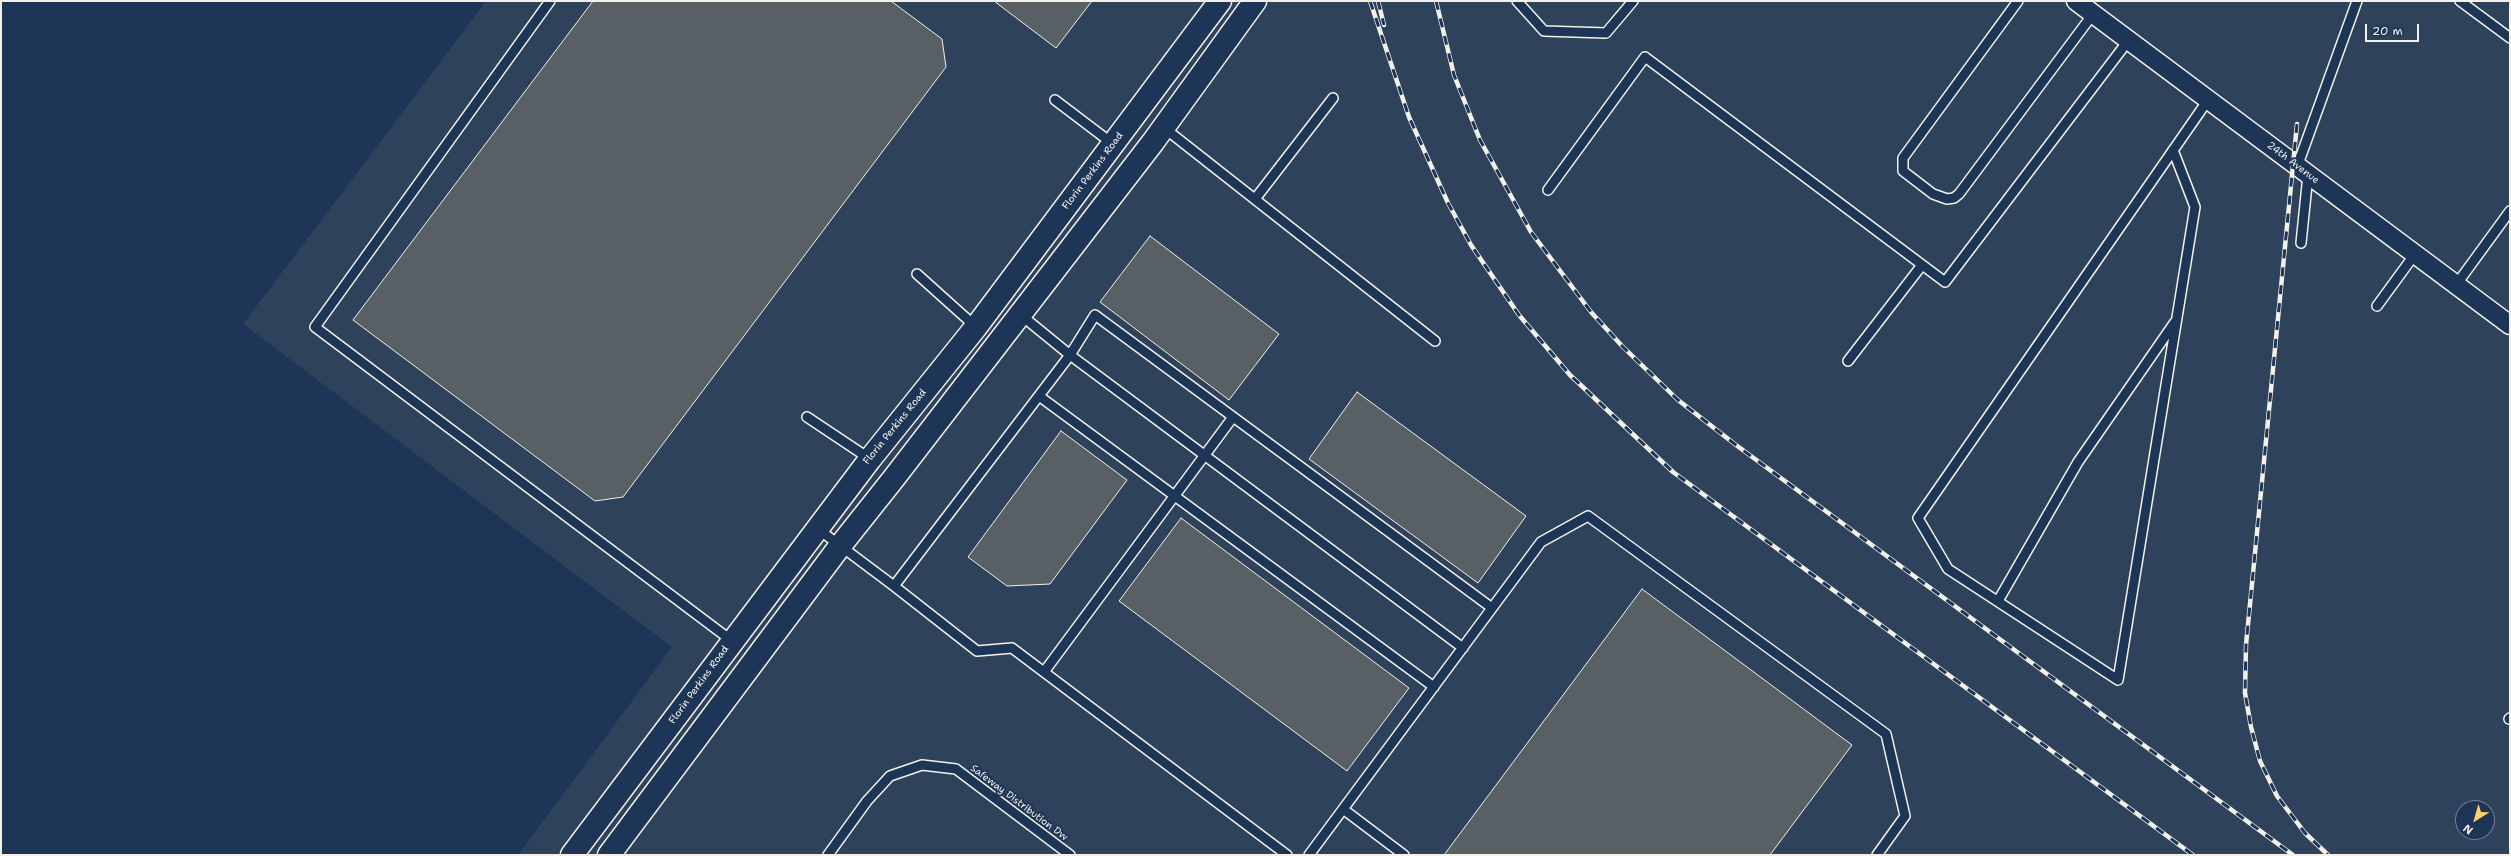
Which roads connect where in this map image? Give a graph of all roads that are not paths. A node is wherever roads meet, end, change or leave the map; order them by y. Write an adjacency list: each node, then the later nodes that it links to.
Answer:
1 (550, 1): 47 (lane)
2 (1220, 1): 17 (main road, Florin Perkins Road)
3 (1255, 1): 16 (main road)
4 (1517, 1): 5 (lane)
5 (1633, 1)
6 (2018, 1): 10 (lane)
7 (2076, 1): 10 (street, 24th Avenue)
8 (2357, 1): 19 (lane)
9 (2460, 1): 11 (lane)
10 (2093, 14): 12 (street, 24th Avenue)
11 (2510, 38)
12 (2128, 41): 15 (street, 24th Avenue); 25 (lane)
13 (1333, 98): 21 (lane)
14 (1055, 100): 17 (lane)
15 (2208, 100): 18 (lane); 19 (street, 24th Avenue)
16 (1163, 126): 21 (lane); 29 (main road)
17 (1114, 145): 32 (main road, Florin Perkins Road)
18 (2174, 150): 30 (lane); 45 (lane)
19 (2303, 171): 23 (lane); 24 (street, 24th Avenue)
20 (1548, 190): 25 (lane)
21 (1255, 199): 33 (lane)
22 (2510, 211): 27 (lane)
23 (2301, 243)
24 (2415, 254): 27 (street, 24th Avenue); 28 (lane)
25 (1922, 265): 35 (lane)
26 (917, 274): 32 (lane)
27 (2456, 285): 31 (street, 24th Avenue)
28 (2377, 306)
29 (1020, 315): 34 (lane); 43 (main road)
30 (2177, 319): 45 (lane); 45 (lane)
31 (2508, 319)
32 (976, 327): 40 (main road, Florin Perkins Road)
33 (1435, 341)
34 (1070, 355): 36 (lane); 38 (lane); 39 (lane)
35 (1848, 362)
36 (1039, 396): 41 (lane); 44 (lane)
37 (807, 417): 40 (lane)
38 (1233, 417): 39 (lane); 46 (lane)
39 (1205, 456): 41 (lane); 48 (lane)
40 (870, 459): 42 (main road, Florin Perkins Road)
41 (1175, 496): 49 (lane); 50 (lane)
42 (818, 529): 43 (lane); 47 (main road, Florin Perkins Road)
43 (840, 546): 44 (lane); 53 (main road)
44 (894, 586): 49 (lane)
45 (1998, 601)
46 (1492, 608): 48 (lane); 59 (lane)
47 (732, 641): 52 (main road, Florin Perkins Road)
48 (1463, 648): 50 (lane)
49 (1044, 672): 56 (lane)
50 (1434, 687): 51 (lane)
51 (1343, 809): 57 (lane); 58 (lane)
52 (572, 855)
53 (608, 855)
54 (828, 855): 55 (lane, Safeway Distribution Dw)
55 (1070, 855)
56 (1287, 855)
57 (1309, 855)
58 (1404, 855)
59 (1877, 855)

